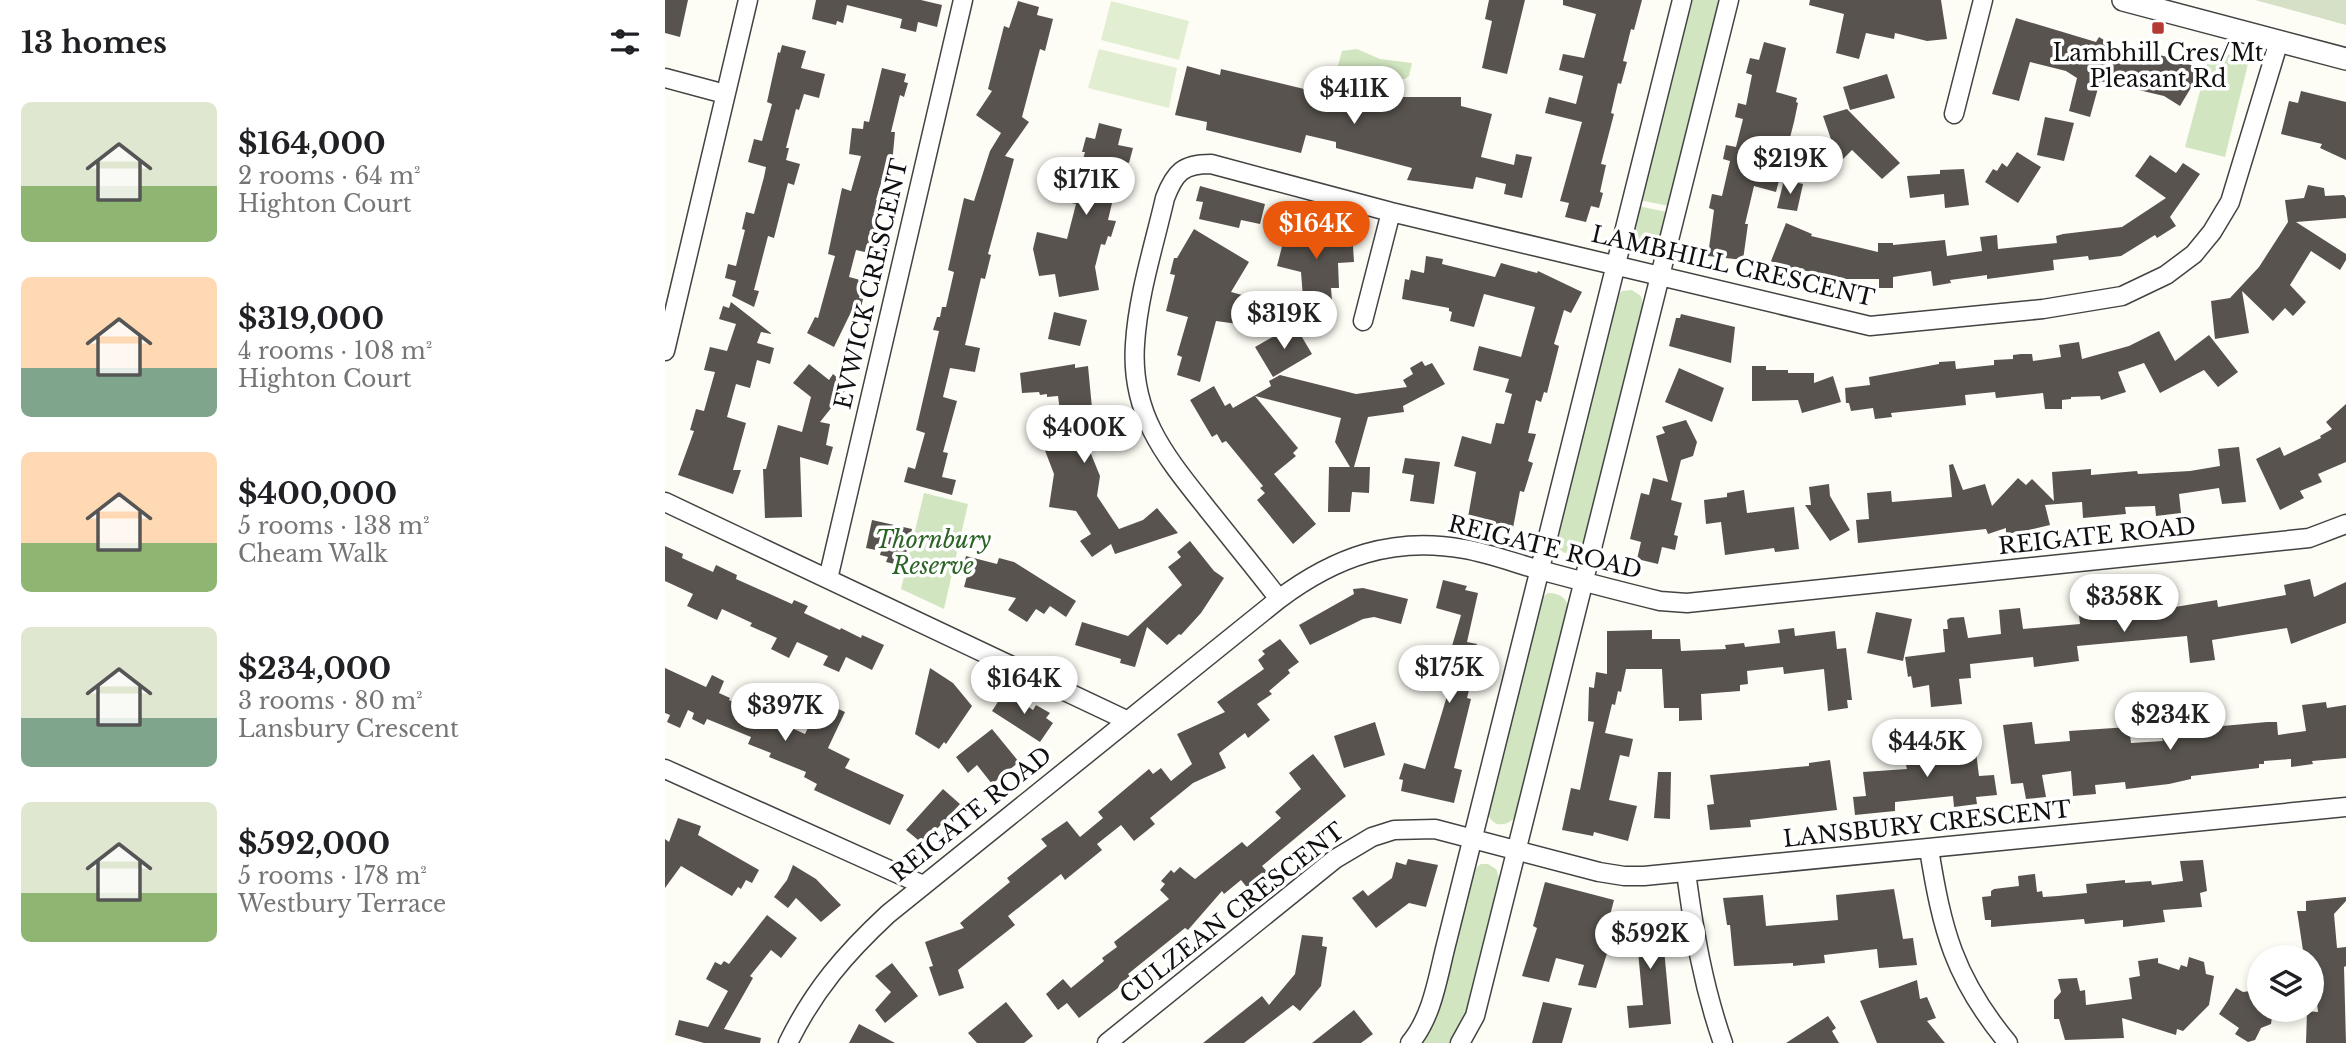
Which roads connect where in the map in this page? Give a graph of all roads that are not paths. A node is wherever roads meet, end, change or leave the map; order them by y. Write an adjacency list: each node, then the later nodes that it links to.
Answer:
1 (748, 0): 10 (street)
2 (963, 0): 20 (street, EVWICK CRESCENT)
3 (1682, 0): 13 (street)
4 (1729, 0): 14 (street)
5 (1983, 0): 11 (street)
6 (2123, 0): 7 (street)
7 (2279, 41): 8 (street); 14 (street, LAMBHILL CRESCENT)
8 (2346, 59)
9 (665, 78): 10 (street)
10 (725, 94): 16 (street)
11 (1954, 114)
12 (1391, 212): 13 (street, LAMBHILL CRESCENT); 15 (street); 22 (street, LAMBHILL CRESCENT)
13 (1615, 265): 14 (street, LAMBHILL CRESCENT); 19 (street)
14 (1659, 276): 21 (street)
15 (1363, 321)
16 (665, 351)
17 (665, 502): 20 (street)
18 (2346, 524): 21 (street, REIGATE ROAD)
19 (1539, 570): 21 (street, REIGATE ROAD); 22 (street, REIGATE ROAD); 26 (street)
20 (828, 579): 23 (street)
21 (1584, 582): 28 (street)
22 (1279, 599): 23 (street, REIGATE ROAD)
23 (1126, 720): 30 (street, REIGATE ROAD)
24 (665, 769): 30 (street)
25 (2346, 807): 27 (street, LANSBURY CRESCENT)
26 (1471, 839): 28 (street, CULZEAN CRESCENT); 32 (street, CULZEAN CRESCENT); 33 (street)
27 (1929, 849): 29 (street, LANSBURY CRESCENT); 36 (street)
28 (1515, 851): 29 (street, LANSBURY CRESCENT); 34 (street)
29 (1686, 872): 35 (street)
30 (923, 885): 31 (street, REIGATE ROAD)
31 (788, 1043)
32 (1107, 1043)
33 (1410, 1043)
34 (1460, 1043)
35 (1723, 1043)
36 (2008, 1043)

